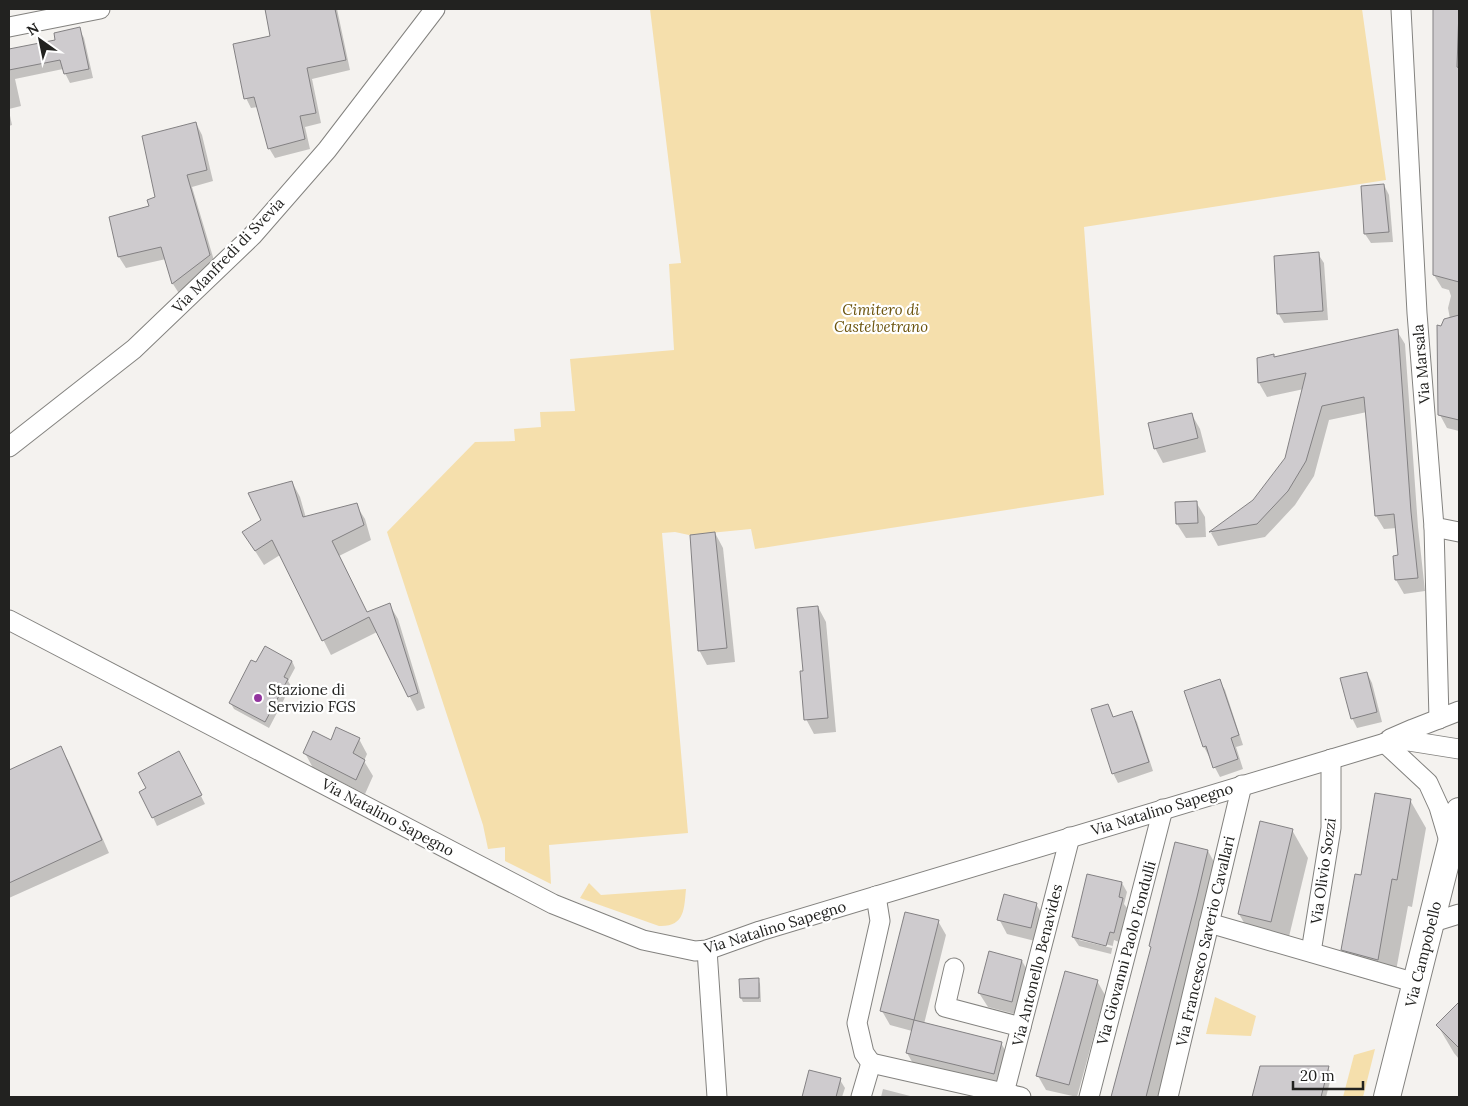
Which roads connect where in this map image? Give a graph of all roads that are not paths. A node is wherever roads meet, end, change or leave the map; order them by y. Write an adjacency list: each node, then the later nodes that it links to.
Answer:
1 (100, 9): 4 (street)
2 (435, 9): 5 (street, Via Manfredi di Svevia)
3 (1401, 9): 6 (street, Via Marsala)
4 (9, 27)
5 (9, 447)
6 (1434, 527): 7 (street); 10 (street, Via Marsala)
7 (1459, 532)
8 (9, 620): 23 (street, Via Natalino Sapegno)
9 (1459, 711): 10 (street, Via Natalino Sapegno)
10 (1439, 718): 11 (street, Via Natalino Sapegno)
11 (1384, 743): 12 (street, Via Natalino Sapegno); 13 (street, Via Natalino Sapegno); 18 (street)
12 (1459, 749)
13 (1331, 759): 14 (street, Via Natalino Sapegno); 24 (street, Via Olivio Sozzi)
14 (1242, 785): 15 (street, Via Natalino Sapegno); 21 (street, Via Francesco Saverio Cavallari)
15 (1163, 809): 17 (street, Via Natalino Sapegno); 32 (street, Via Giovanni Paolo Fondulli)
16 (1459, 811): 18 (main road, Via Campobello)
17 (1070, 837): 19 (street, Via Natalino Sapegno); 27 (street, Via Antonello Benavides)
18 (1450, 845): 22 (main road, Via Campobello)
19 (876, 896): 23 (street, Via Natalino Sapegno); 28 (street)
20 (1459, 914): 22 (street)
21 (1209, 923): 24 (street); 33 (street, Via Francesco Saverio Cavallari)
22 (1430, 923): 26 (main road, Via Campobello)
23 (706, 950): 30 (street)
24 (1311, 952): 26 (street)
25 (954, 968): 27 (street)
26 (1416, 983): 34 (main road, Via Campobello)
27 (1021, 1027): 29 (street, Via Antonello Benavides)
28 (872, 1063): 29 (street); 31 (street)
29 (1012, 1095)
30 (717, 1097)
31 (861, 1097)
32 (1088, 1097)
33 (1168, 1097)
34 (1387, 1097)

